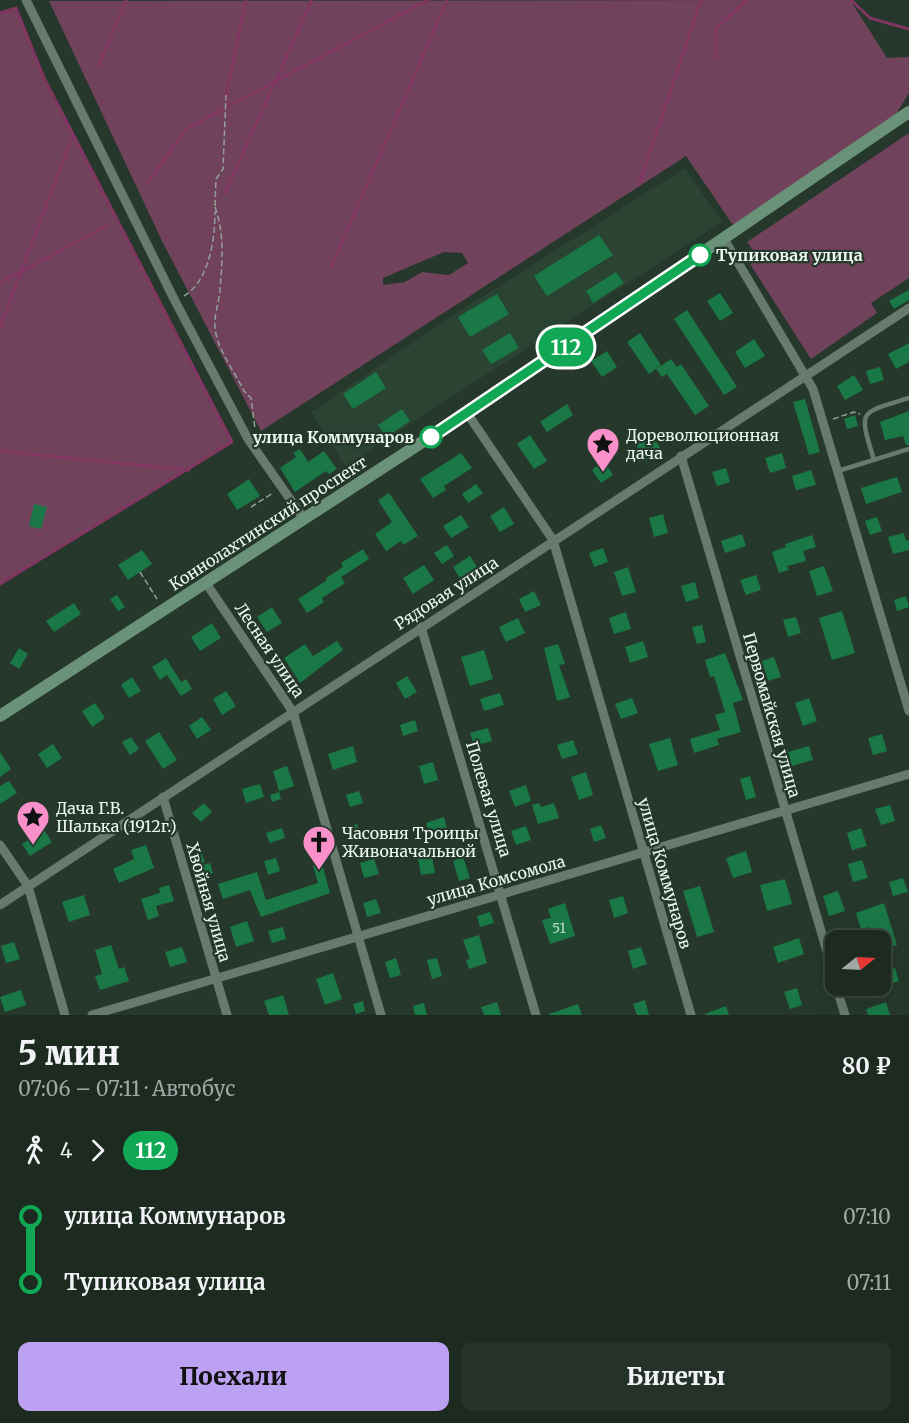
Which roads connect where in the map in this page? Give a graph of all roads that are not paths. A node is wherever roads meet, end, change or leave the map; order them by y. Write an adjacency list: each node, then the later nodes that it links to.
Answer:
1 (26, 0): 12 (street)
2 (909, 112): 3 (main road, Коннолахтинский проспект)
3 (724, 240): 5 (street); 7 (main road, Коннолахтинский проспект)
4 (909, 308): 5 (street, Рядовая улица)
5 (807, 376): 9 (street, Рядовая улица); 11 (street)
6 (909, 398): 10 (lane)
7 (467, 413): 12 (main road, Коннолахтинский проспект); 13 (street, улица Коммунаров)
8 (909, 449): 10 (lane)
9 (681, 456): 13 (street, Рядовая улица); 21 (street, Первомайская улица)
10 (874, 460): 11 (lane)
11 (838, 471): 16 (street)
12 (304, 519): 14 (main road, Коннолахтинский проспект)
13 (553, 540): 15 (street, Рядовая улица); 23 (street, улица Коммунаров)
14 (206, 583): 17 (street, Лесная улица); 18 (main road, Коннолахтинский проспект)
15 (421, 627): 17 (street, Рядовая улица); 25 (street, Полевая улица)
16 (909, 711)
17 (293, 712): 20 (street, Рядовая улица); 27 (street, Лесная улица)
18 (0, 716)
19 (909, 774): 21 (street, улица Комсомола)
20 (163, 797): 24 (street, Рядовая улица); 29 (street, Хвойная улица)
21 (785, 810): 23 (street, улица Комсомола); 28 (street, Первомайская улица)
22 (0, 844): 24 (street)
23 (644, 852): 25 (street, улица Комсомола); 36 (street, улица Коммунаров)
24 (28, 886): 26 (street, Рядовая улица); 31 (street)
25 (502, 894): 27 (street, улица Комсомола); 35 (street, Полевая улица)
26 (0, 905)
27 (358, 936): 29 (street, улица Комсомола); 34 (street, Лесная улица)
28 (825, 946)
29 (216, 978): 32 (street, улица Комсомола); 33 (street, Хвойная улица)
30 (839, 996): 37 (street, Первомайская улица)
31 (65, 1015)
32 (92, 1015)
33 (226, 1015)
34 (381, 1015)
35 (536, 1015)
36 (691, 1015)
37 (845, 1015)

